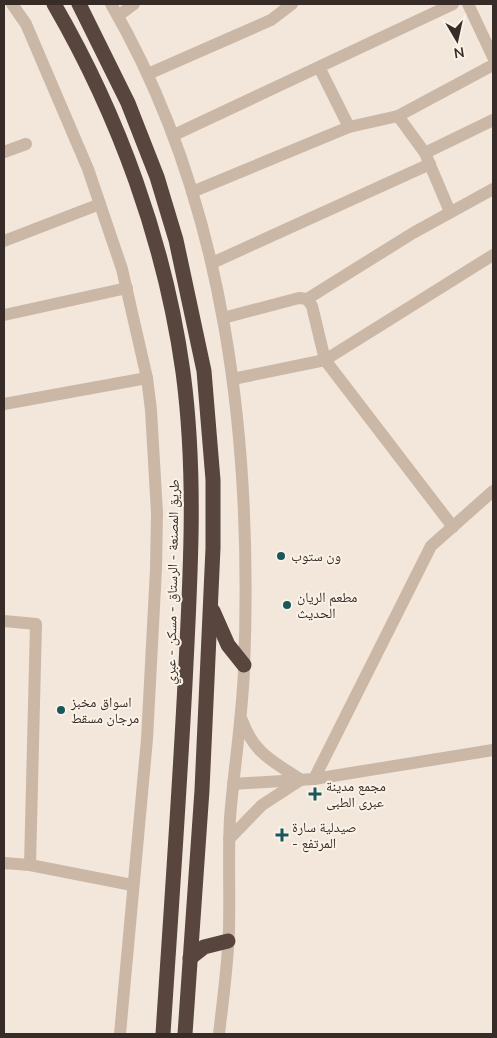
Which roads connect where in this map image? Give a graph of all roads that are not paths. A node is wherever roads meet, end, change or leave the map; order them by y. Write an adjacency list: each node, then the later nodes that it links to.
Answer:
1 (12, 4): 23 (street)
2 (54, 4): 52 (highway, طريق المصنعة - الرستاق - مسكن - عبري)
3 (79, 4): 38 (highway)
4 (111, 4): 9 (street)
5 (134, 4): 9 (street)
6 (292, 4): 13 (street)
7 (453, 4): 12 (street)
8 (468, 4): 10 (street)
9 (118, 16): 13 (street)
10 (493, 57)
11 (493, 65): 14 (street)
12 (319, 67): 16 (street); 17 (street)
13 (148, 74): 17 (street)
14 (398, 116): 16 (street); 20 (street)
15 (493, 120): 20 (street)
16 (349, 127): 22 (street)
17 (174, 136): 22 (street)
18 (26, 144): 19 (street)
19 (4, 152)
20 (428, 159): 24 (street); 27 (street)
21 (493, 189): 24 (street)
22 (192, 192): 27 (street)
23 (100, 204): 25 (street); 28 (street)
24 (450, 212): 29 (street)
25 (4, 241)
26 (493, 255): 32 (street)
27 (212, 263): 31 (street)
28 (127, 288): 30 (street); 33 (street)
29 (307, 299): 31 (street); 32 (street)
30 (4, 315)
31 (224, 318): 34 (street)
32 (325, 360): 34 (street); 37 (street)
33 (146, 378): 35 (street); 48 (street)
34 (233, 379): 40 (street)
35 (4, 404)
36 (493, 491): 37 (street)
37 (453, 527): 43 (street)
38 (211, 606): 40 (highway); 50 (highway)
39 (4, 621): 47 (street)
40 (244, 665): 41 (street)
41 (241, 717): 43 (street); 44 (street)
42 (493, 750): 43 (street)
43 (308, 779): 44 (street); 45 (street)
44 (234, 784): 45 (street)
45 (229, 839): 49 (street)
46 (4, 863): 47 (street)
47 (30, 865): 48 (street)
48 (132, 885): 51 (street)
49 (228, 941): 50 (highway); 54 (street)
50 (190, 958): 53 (highway)
51 (120, 1034)
52 (164, 1034)
53 (185, 1034)
54 (219, 1034)

